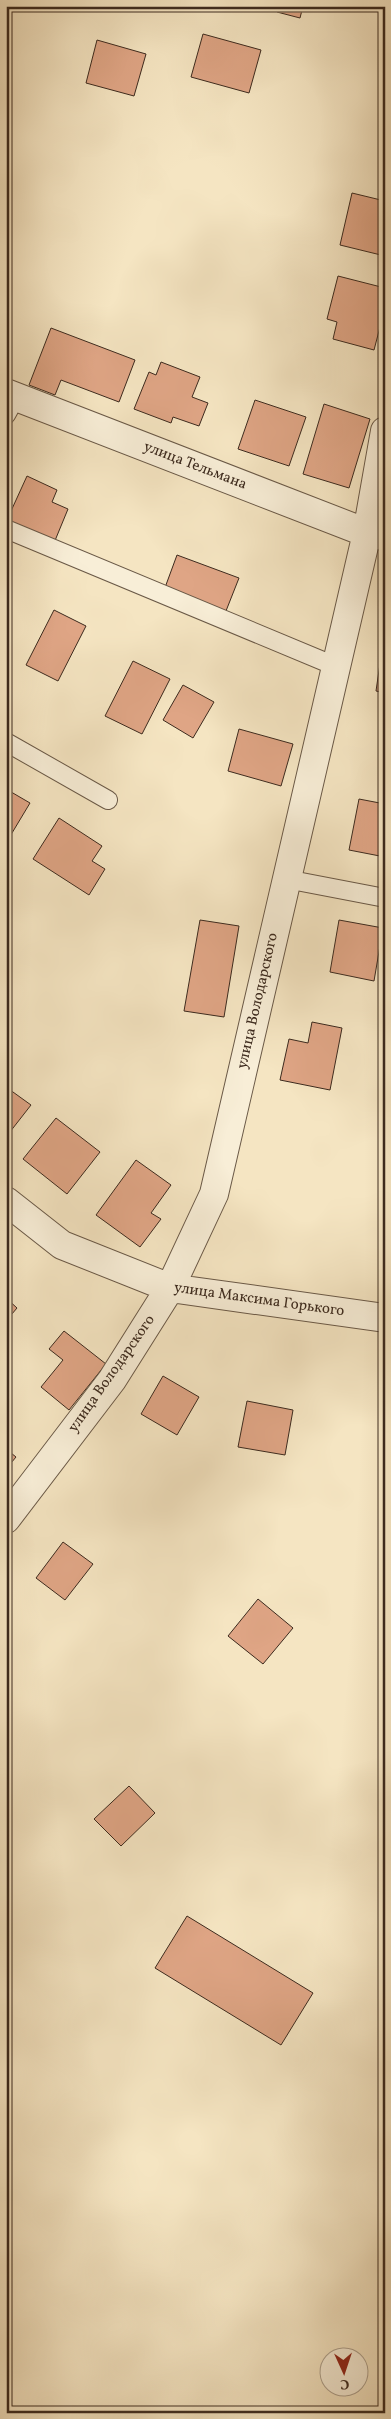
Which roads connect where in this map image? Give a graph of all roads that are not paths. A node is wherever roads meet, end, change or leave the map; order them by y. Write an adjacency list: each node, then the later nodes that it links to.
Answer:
1 (10, 402): 4 (street, улица Тельмана)
2 (385, 431): 4 (street, улица Володарского)
3 (6, 530): 5 (lane)
4 (376, 534): 5 (street, улица Володарского)
5 (335, 666): 8 (street, улица Володарского)
6 (6, 742): 7 (lane)
7 (108, 800)
8 (286, 879): 9 (lane); 11 (street, улица Володарского)
9 (385, 898)
10 (6, 1201): 11 (street, улица Максима Горького)
11 (170, 1288): 12 (street, улица Максима Горького); 13 (street, улица Володарского)
12 (385, 1318)
13 (6, 1519)

